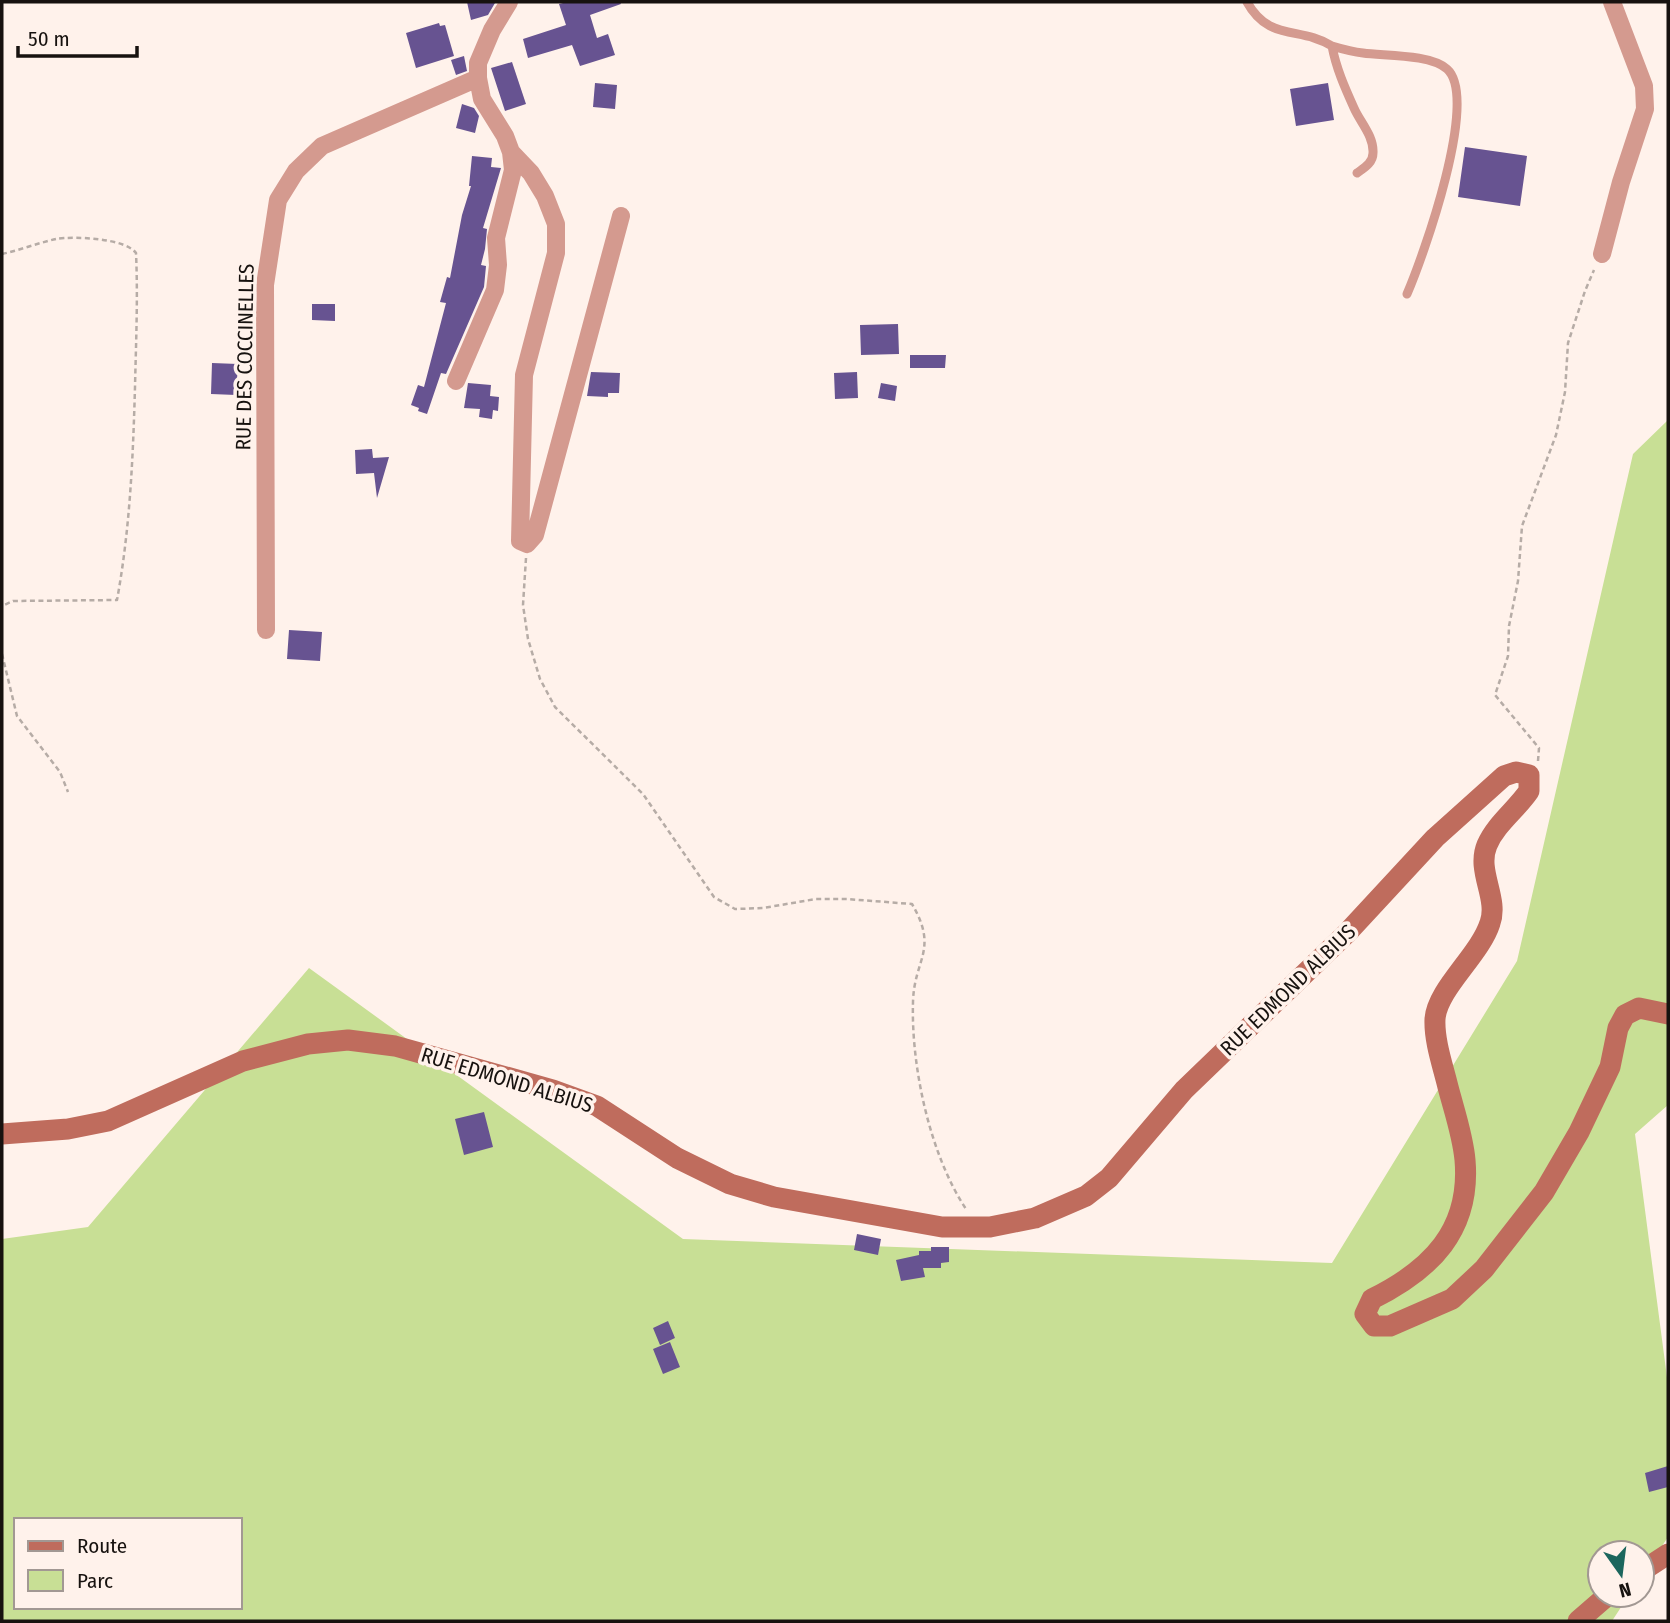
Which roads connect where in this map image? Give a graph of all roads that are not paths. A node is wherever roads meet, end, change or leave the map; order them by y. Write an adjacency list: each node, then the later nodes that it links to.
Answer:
1 (509, 2): 5 (street)
2 (1247, 2): 4 (lane)
3 (1612, 2): 9 (street)
4 (1332, 46): 7 (lane); 10 (lane)
5 (478, 78): 6 (street); 12 (street, RUE DES COCCINELLES)
6 (511, 152): 8 (street); 11 (street)
7 (1357, 173)
8 (621, 216)
9 (1602, 254)
10 (1407, 294)
11 (456, 381)
12 (266, 630)
13 (1668, 1014): 14 (main road, RUE EDMOND ALBIUS)
14 (2, 1134)
15 (1591, 1609): 16 (main road)
16 (1577, 1621)

